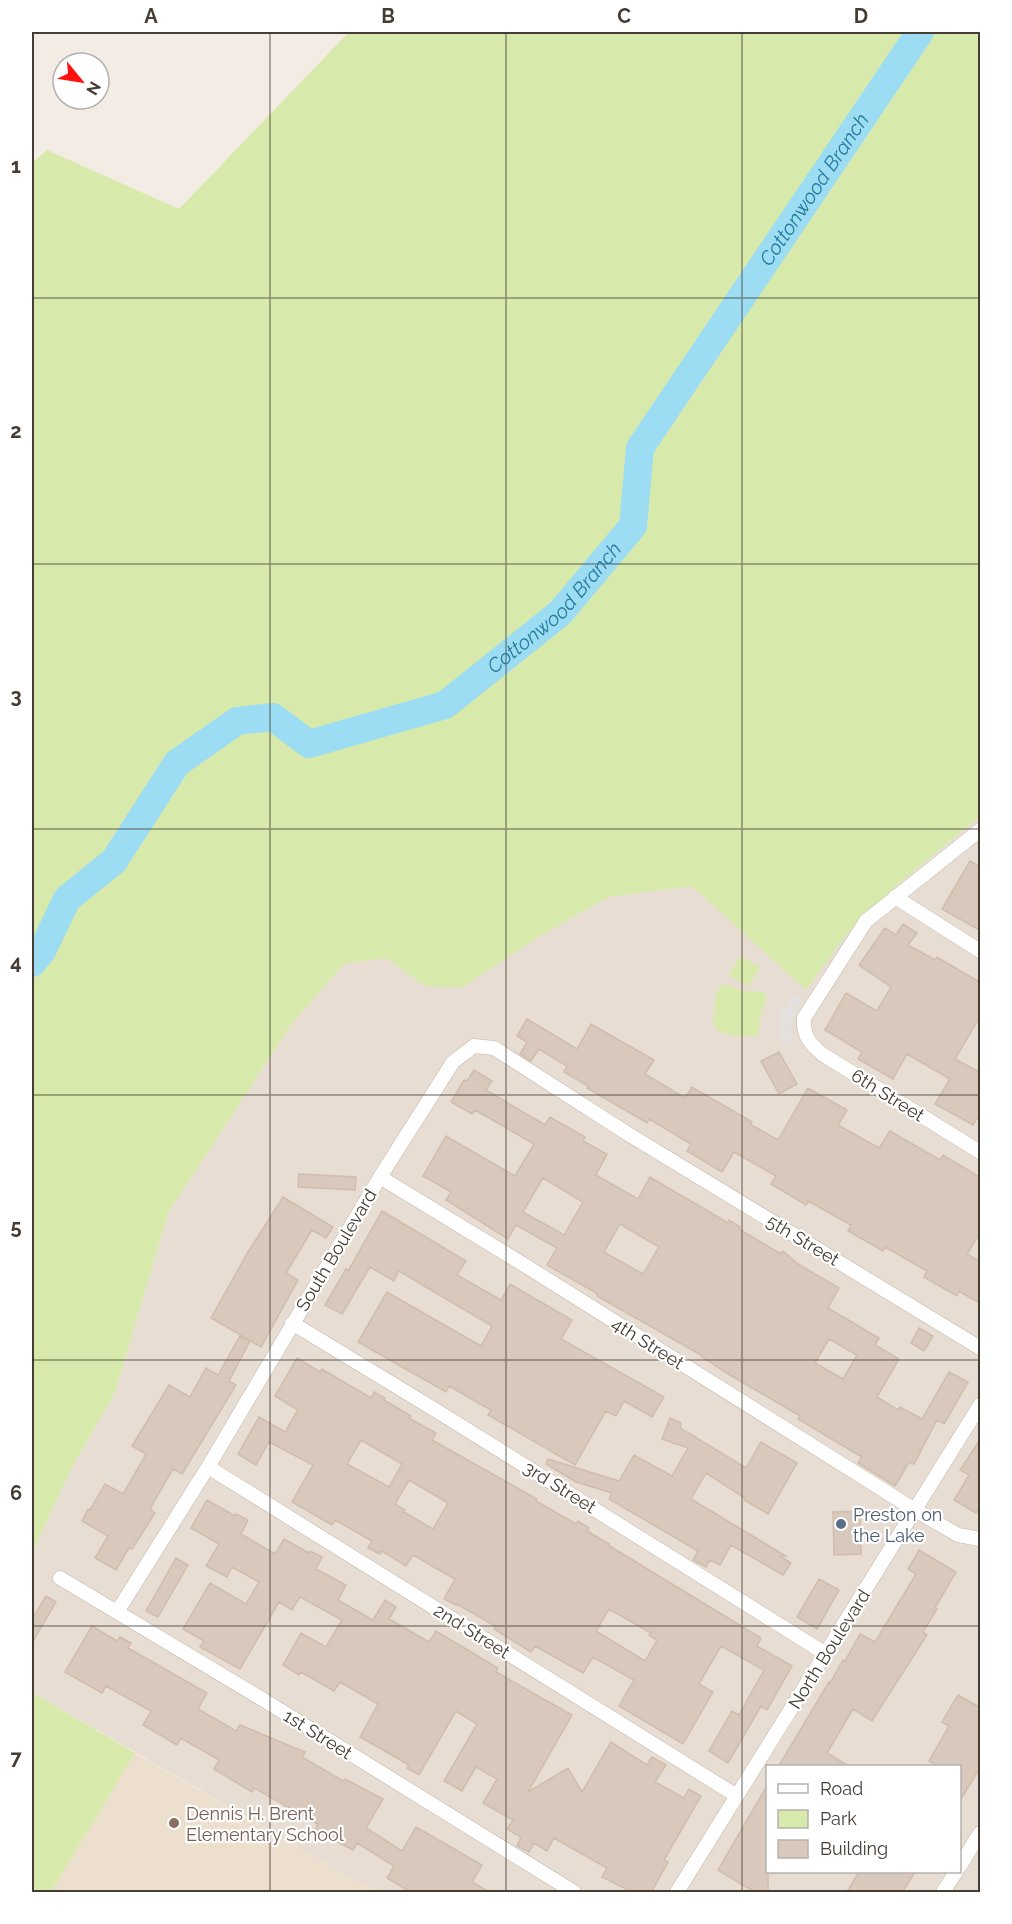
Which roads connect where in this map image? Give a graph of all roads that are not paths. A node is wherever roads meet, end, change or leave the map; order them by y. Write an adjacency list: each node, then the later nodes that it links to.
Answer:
1 (981, 830): 2 (street)
2 (895, 897): 3 (street); 5 (street, 6th Street)
3 (981, 951)
4 (625, 1132): 6 (street, South Boulevard); 8 (street, 5th Street)
5 (981, 1152)
6 (380, 1178): 7 (street, South Boulevard); 11 (street, 4th Street)
7 (292, 1323): 10 (street, South Boulevard); 15 (street, 3rd Street)
8 (981, 1348)
9 (981, 1405): 11 (street, North Boulevard)
10 (208, 1467): 14 (street, South Boulevard); 16 (street, 2nd Street)
11 (915, 1510): 12 (street, 4th Street); 15 (street, North Boulevard)
12 (981, 1539)
13 (60, 1578): 14 (street, 1st Street)
14 (117, 1612): 20 (street, 1st Street)
15 (825, 1654): 16 (street, North Boulevard)
16 (737, 1796): 21 (street, North Boulevard)
17 (981, 1833): 18 (street)
18 (961, 1864)
19 (955, 1873): 22 (street)
20 (574, 1893)
21 (677, 1893)
22 (943, 1893)

